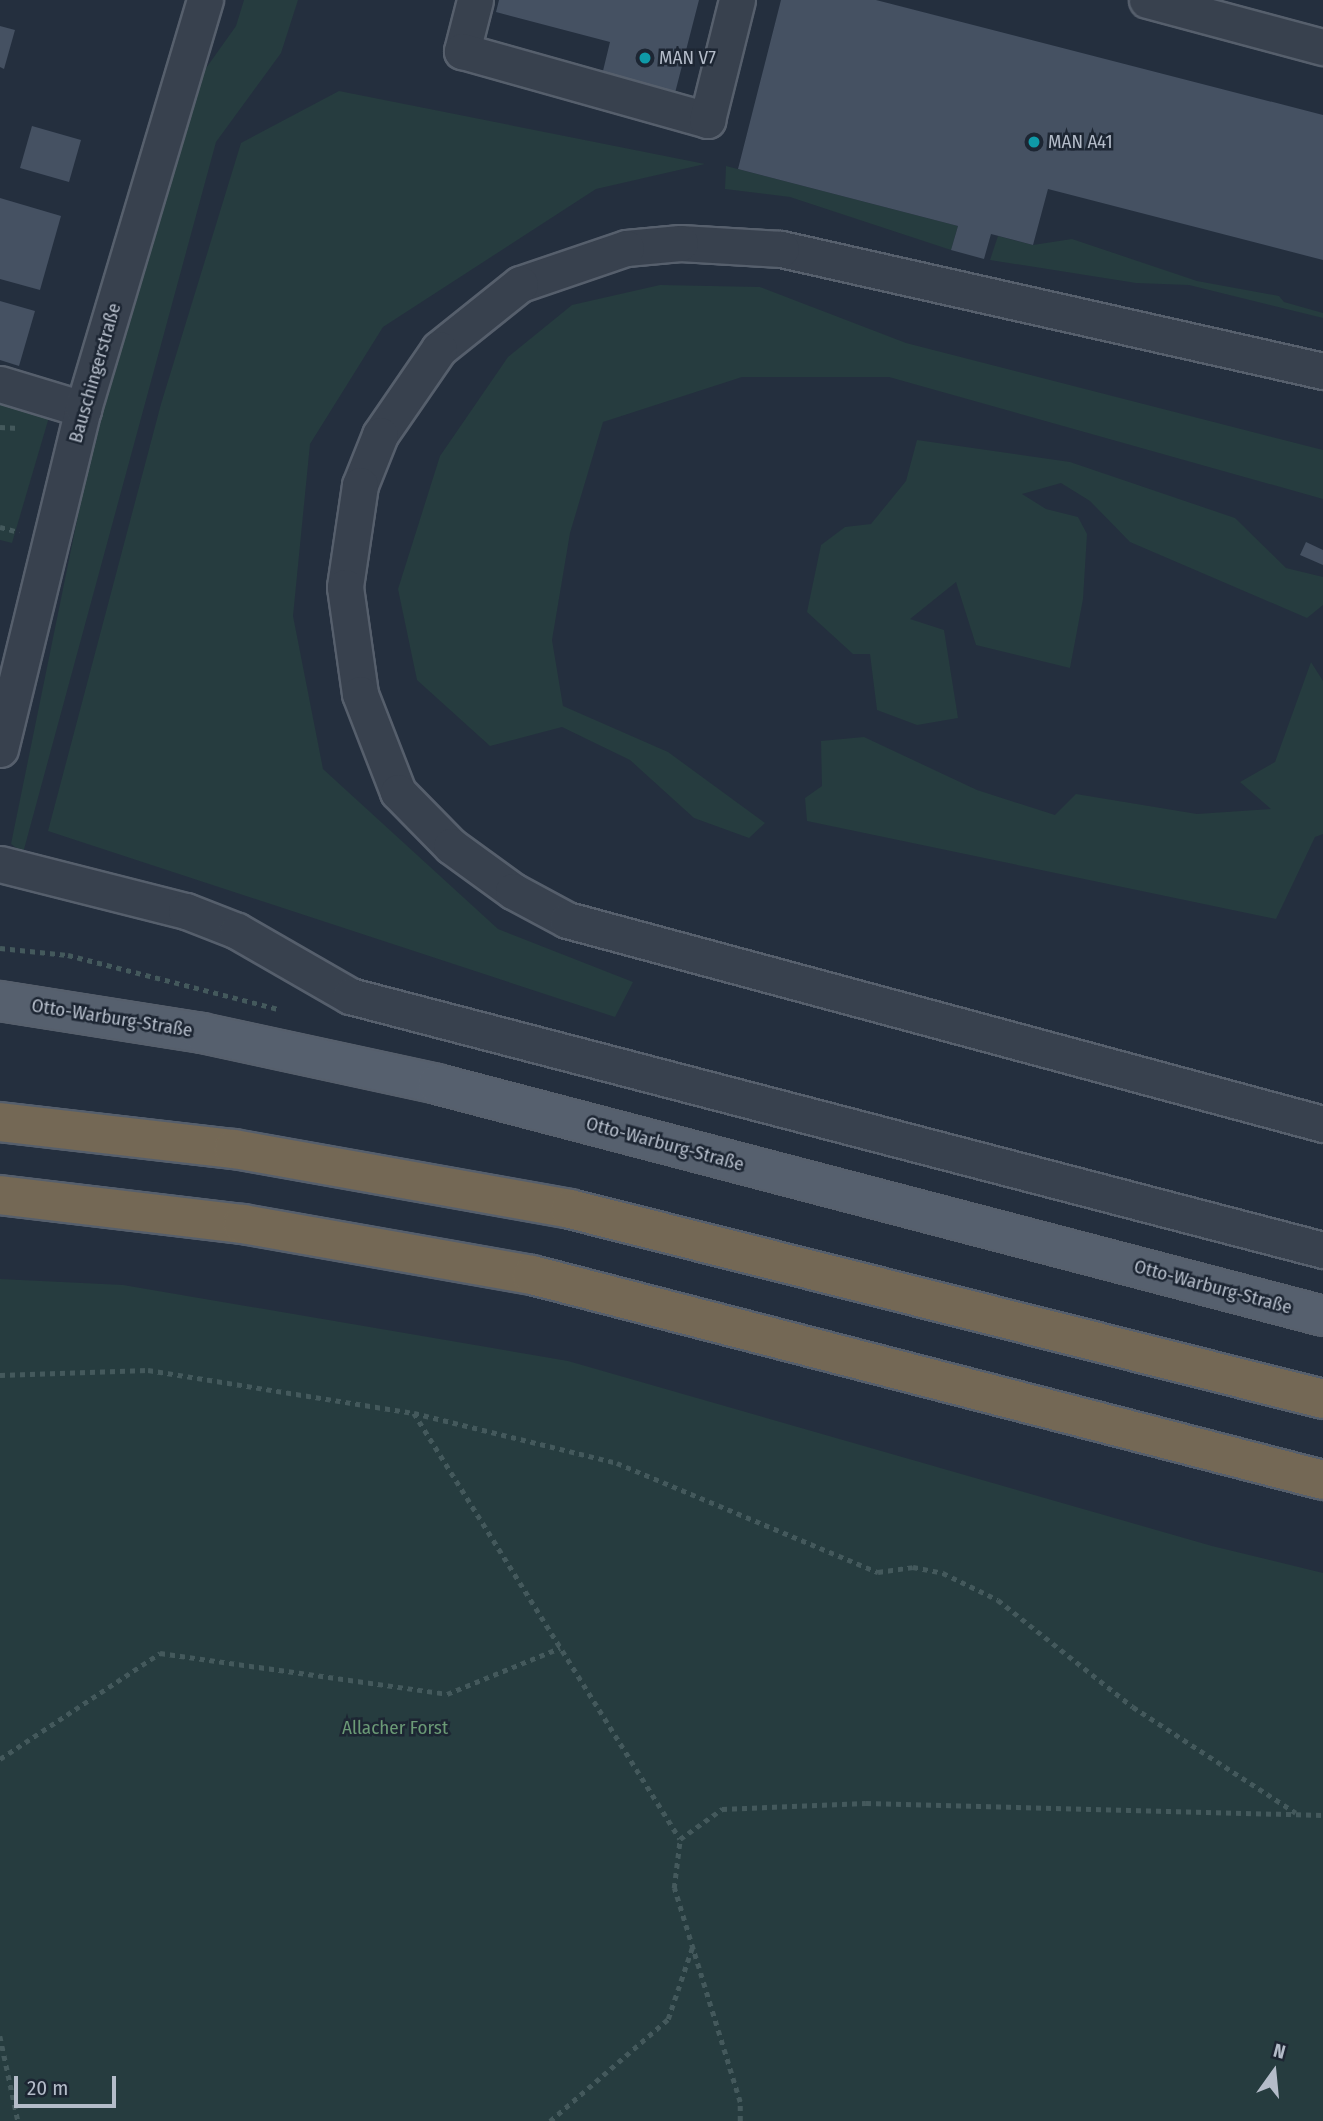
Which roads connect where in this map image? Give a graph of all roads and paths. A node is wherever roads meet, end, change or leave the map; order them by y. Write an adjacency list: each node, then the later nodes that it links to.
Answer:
1 (205, 0): 8 (street, Bauschingerstraße)
2 (475, 0): 3 (street)
3 (737, 0)
4 (1147, 0): 5 (street)
5 (1323, 47)
6 (1323, 371): 15 (street)
7 (0, 384): 8 (street)
8 (83, 409): 11 (street, Bauschingerstraße)
9 (0, 527): 10 (path)
10 (25, 533)
11 (0, 749)
12 (0, 864): 17 (street)
13 (0, 1001): 18 (main road, Otto-Warburg-Straße)
14 (0, 1122): 20 (highway)
15 (1323, 1124)
16 (0, 1195): 22 (highway)
17 (1323, 1250)
18 (1323, 1316)
19 (0, 1375): 21 (path)
20 (1323, 1399)
21 (414, 1413): 23 (path); 25 (path)
22 (1323, 1480)
23 (560, 1648): 24 (path); 27 (path)
24 (0, 1759)
25 (1296, 1813): 26 (path); 27 (path)
26 (1323, 1815)
27 (680, 1839): 28 (path)
28 (692, 1947): 31 (path); 32 (path)
29 (0, 2036): 30 (path)
30 (18, 2121)
31 (550, 2121)
32 (740, 2121)

